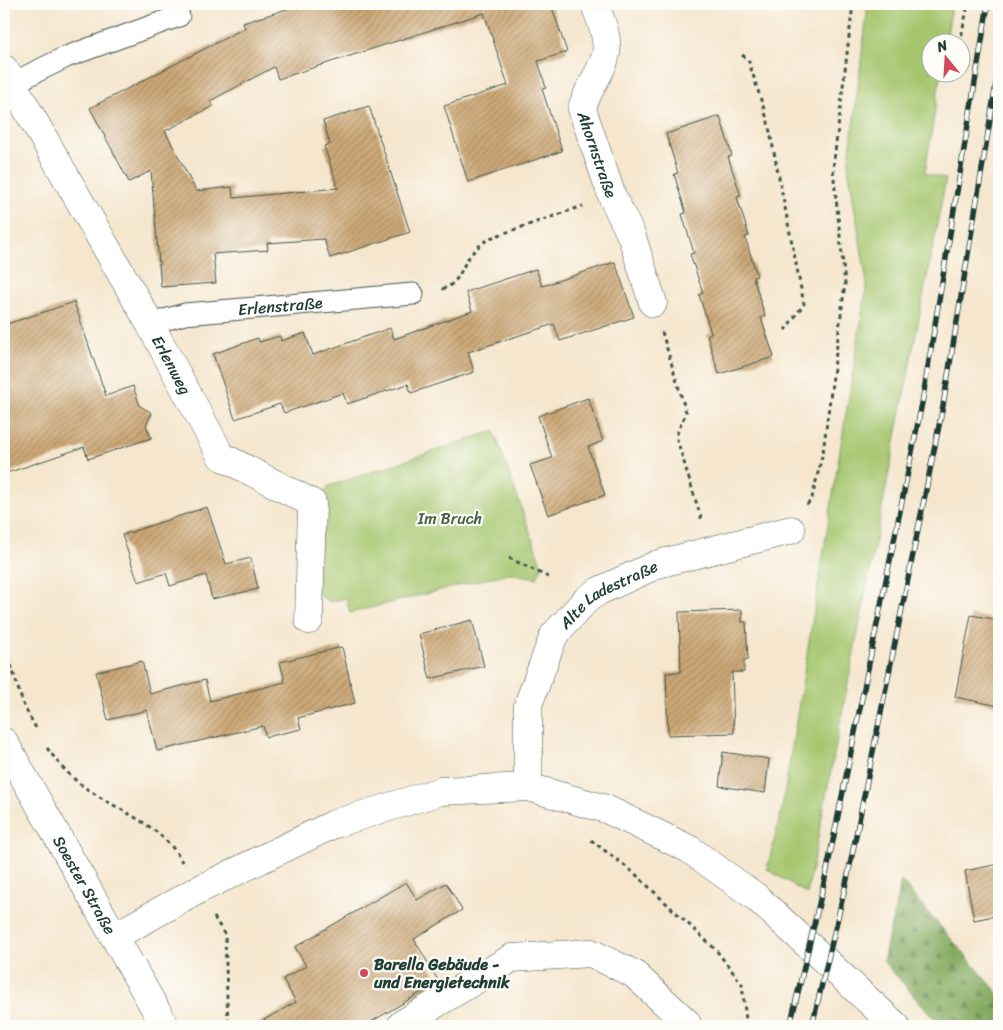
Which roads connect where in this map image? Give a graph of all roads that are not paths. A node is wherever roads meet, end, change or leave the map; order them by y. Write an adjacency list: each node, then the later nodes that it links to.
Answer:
1 (595, 4): 5 (street, Ahornstraße)
2 (180, 16): 3 (lane, Erlenweg)
3 (7, 77): 6 (street, Erlenweg)
4 (413, 294): 6 (lane, Erlenstraße)
5 (653, 303)
6 (150, 324): 8 (street, Erlenweg)
7 (791, 530): 10 (street, Alte Ladestraße)
8 (309, 620)
9 (4, 742): 11 (street, Soester Straße)
10 (528, 787): 11 (street); 15 (street)
11 (115, 936): 13 (street, Soester Straße)
12 (402, 1024): 14 (street)
13 (165, 1026)
14 (688, 1026)
15 (896, 1026)

